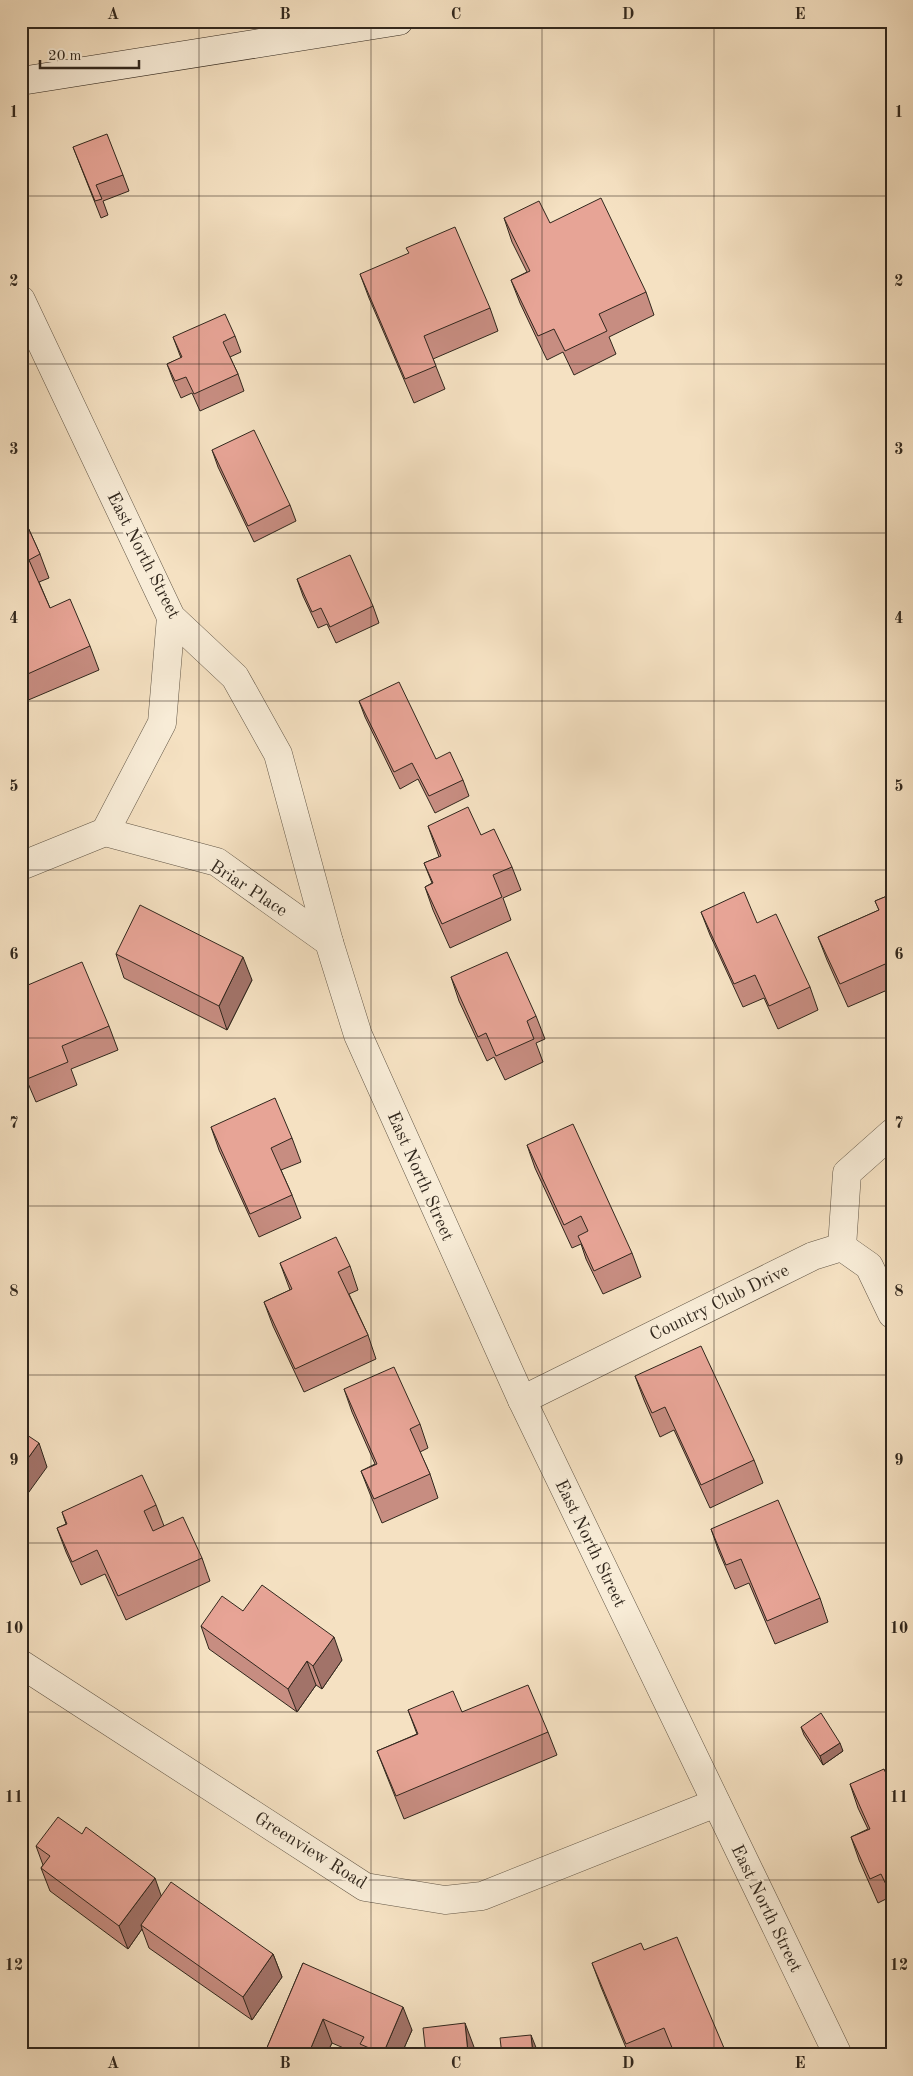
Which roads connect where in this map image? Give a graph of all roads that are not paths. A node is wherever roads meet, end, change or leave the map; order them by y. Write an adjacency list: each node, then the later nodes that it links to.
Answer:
1 (399, 21): 2 (street)
2 (21, 81)
3 (21, 300): 4 (street, East North Street)
4 (171, 617): 5 (street); 7 (street, East North Street)
5 (105, 832): 6 (street); 7 (street, Briar Place)
6 (21, 866)
7 (329, 942): 11 (street, East North Street)
8 (892, 1133): 9 (street)
9 (842, 1247): 10 (street); 11 (street, Country Club Drive)
10 (892, 1314)
11 (522, 1400): 13 (street, East North Street)
12 (21, 1664): 13 (street, Greenview Road)
13 (716, 1803): 14 (street, East North Street)
14 (838, 2055)

